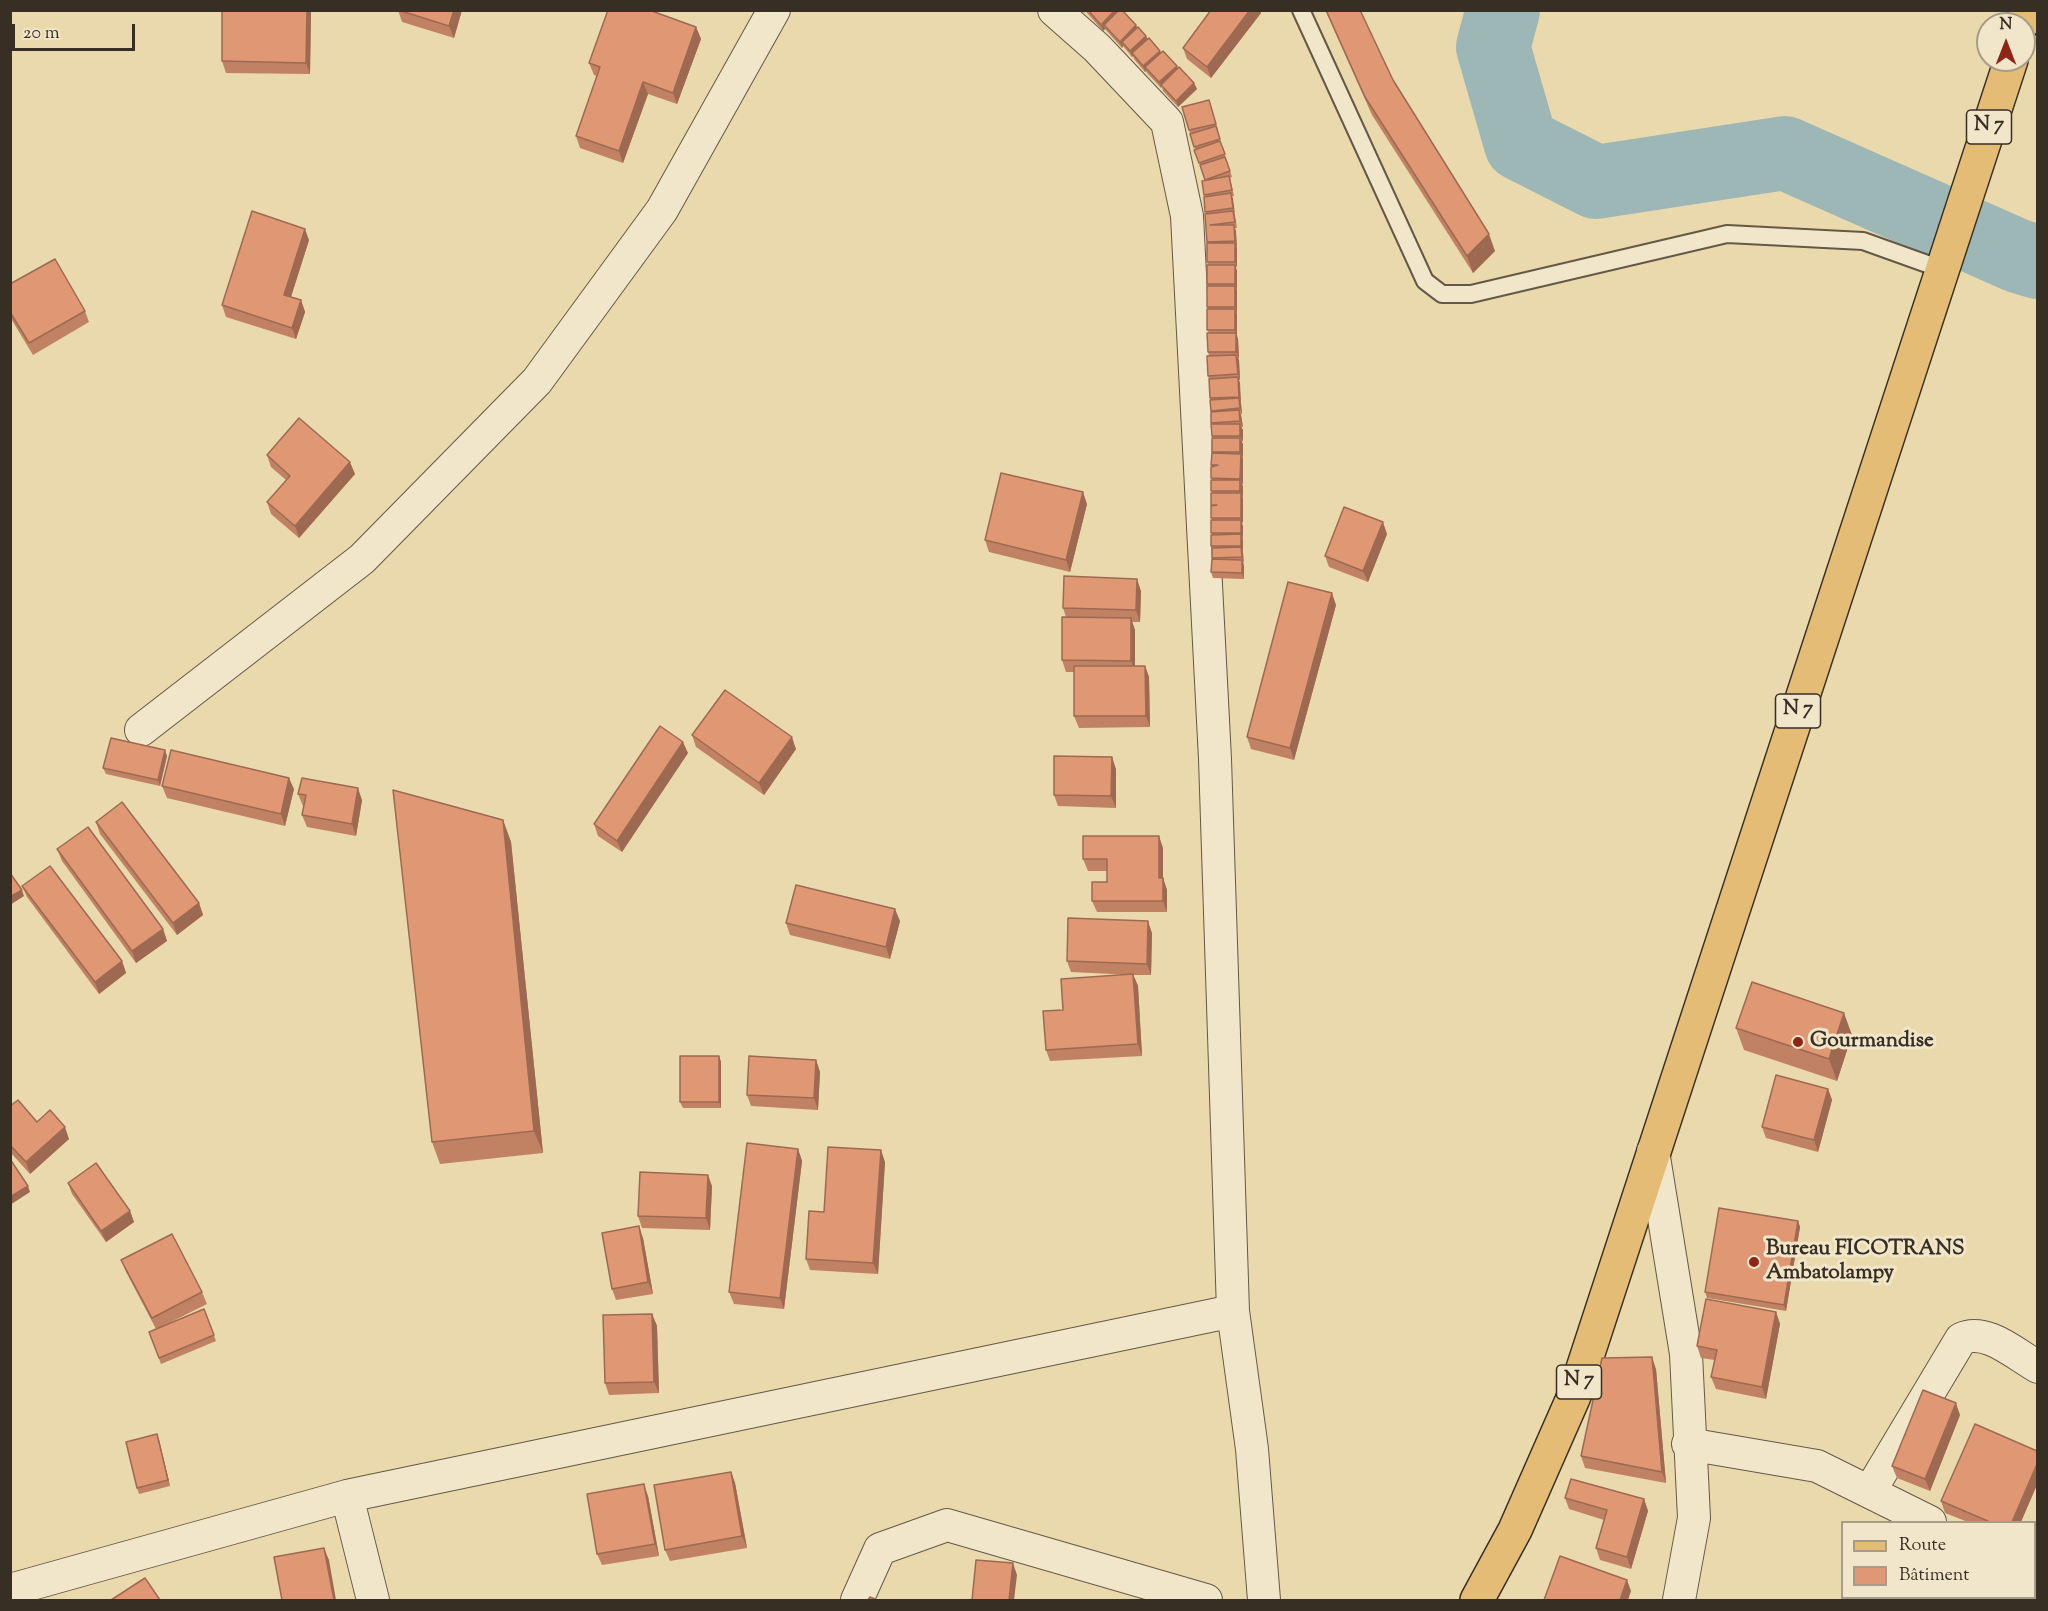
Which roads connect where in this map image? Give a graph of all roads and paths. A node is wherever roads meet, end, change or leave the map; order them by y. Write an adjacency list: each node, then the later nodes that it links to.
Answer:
1 (774, 10): 6 (street)
2 (1054, 10): 8 (street)
3 (1301, 10): 5 (lane)
4 (2007, 72): 5 (main road, N 7)
5 (1944, 270): 7 (main road, N 7)
6 (141, 730)
7 (1653, 1151): 10 (street); 19 (main road, N 7)
8 (1233, 1311): 12 (street); 18 (street)
9 (2037, 1367): 11 (street)
10 (1689, 1444): 11 (street); 20 (street)
11 (1870, 1491): 13 (street)
12 (347, 1496): 14 (street); 15 (street)
13 (1928, 1521)
14 (10, 1590)
15 (373, 1600)
16 (857, 1600): 17 (street)
17 (1206, 1600)
18 (1264, 1600)
19 (1476, 1600)
20 (1679, 1600)

